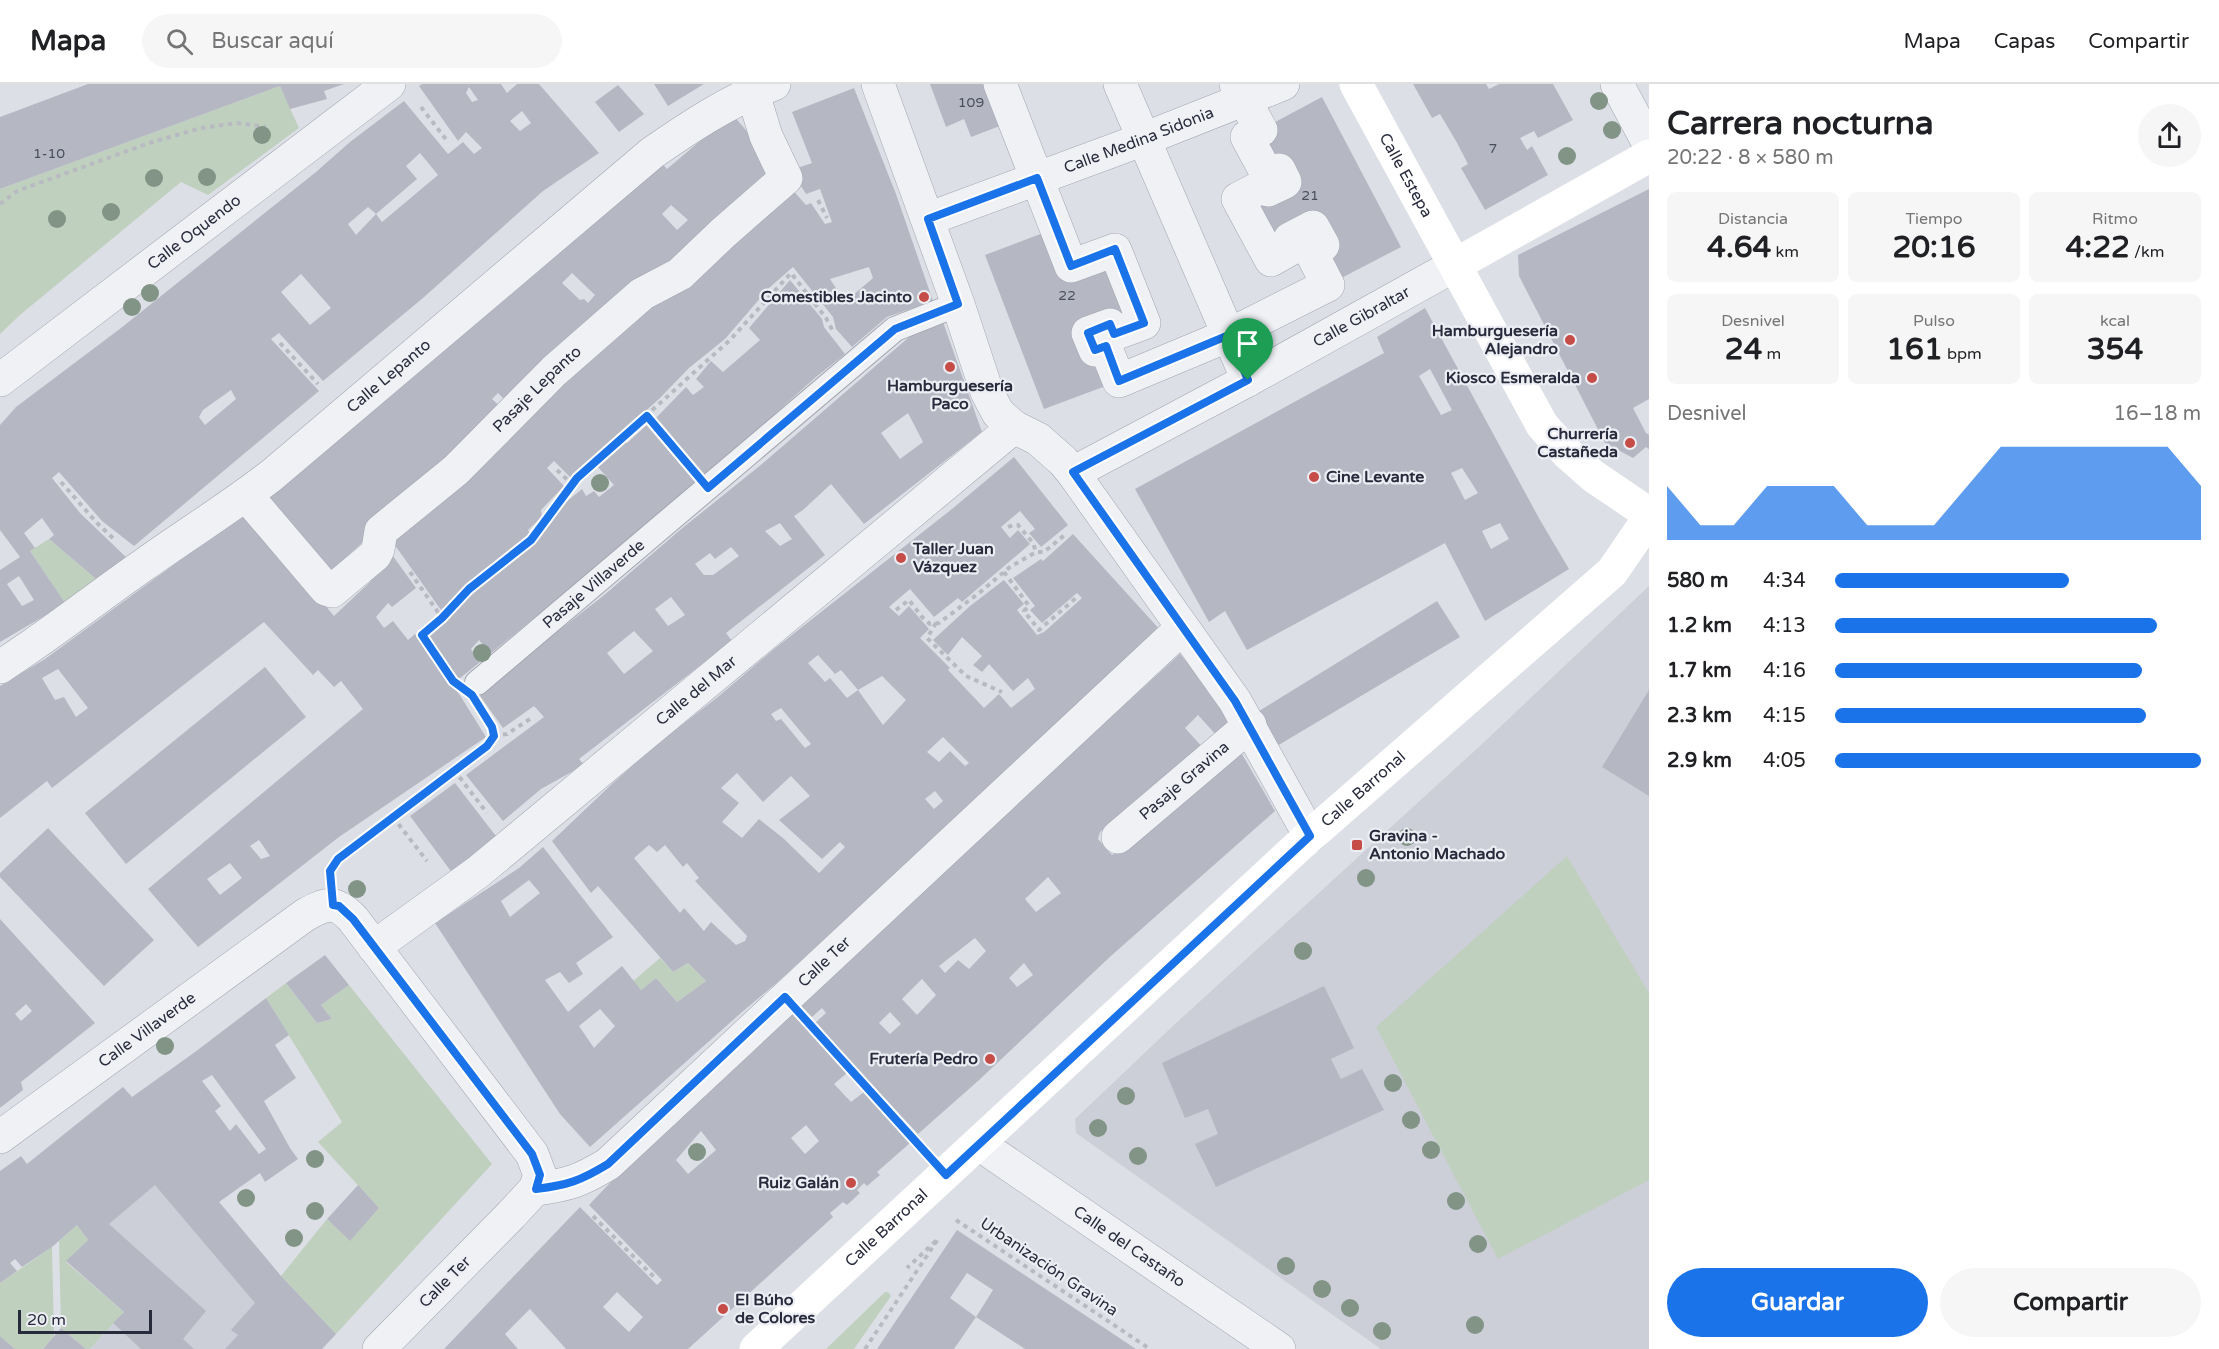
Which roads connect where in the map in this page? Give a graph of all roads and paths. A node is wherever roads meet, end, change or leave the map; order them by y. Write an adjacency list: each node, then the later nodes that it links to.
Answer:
1 (389, 84): 14 (street, Calle Oquendo)
2 (878, 84): 18 (street)
3 (999, 84): 16 (street)
4 (1120, 84): 11 (street)
5 (1283, 84): 9 (street, Calle Medina Sidonia)
6 (1356, 84): 19 (street, Calle Estepa)
7 (1617, 84): 13 (street)
8 (759, 87): 26 (street, Calle Lepanto); 38 (street, Pasaje Lepanto)
9 (1240, 92): 11 (street, Calle Medina Sidonia); 21 (street)
10 (418, 105): 12 (path)
11 (1144, 139): 16 (street, Calle Medina Sidonia); 21 (street)
12 (448, 142)
13 (1649, 144)
14 (299, 152): 17 (path); 24 (street, Calle Oquendo)
15 (1649, 156): 19 (street, Calle Gibraltar)
16 (1037, 178): 18 (street, Calle Medina Sidonia); 21 (street)
17 (0, 204)
18 (928, 219): 20 (street)
19 (1455, 265): 25 (street, Calle Gibraltar); 36 (street, Calle Estepa)
20 (958, 304): 23 (lane, Pasaje Villaverde); 28 (street)
21 (1229, 335): 25 (street)
22 (280, 343): 26 (path)
23 (858, 361): 27 (path); 33 (lane, Pasaje Villaverde)
24 (0, 380)
25 (1248, 380): 30 (street, Calle Gibraltar)
26 (344, 414): 34 (street, Calle Lepanto)
27 (647, 416): 32 (path); 33 (path)
28 (1014, 427): 30 (street); 57 (street, Calle del Mar)
29 (557, 470): 32 (path)
30 (1073, 472): 35 (street)
31 (62, 482): 40 (path)
32 (572, 484): 44 (path)
33 (708, 488): 48 (lane, Pasaje Villaverde)
34 (246, 495): 38 (street); 40 (street, Calle Lepanto)
35 (1098, 508): 39 (path); 46 (street)
36 (1649, 516): 55 (street, Calle Barronal)
37 (1008, 527): 39 (path)
38 (381, 531): 44 (path)
39 (1036, 552): 41 (path)
40 (145, 564): 47 (street, Calle Lepanto)
41 (1004, 572): 42 (path); 45 (path)
42 (1076, 598)
43 (896, 610): 45 (path)
44 (442, 618): 48 (path)
45 (936, 623): 49 (path)
46 (1182, 628): 51 (street); 61 (street, Calle Ter)
47 (0, 667)
48 (474, 689): 52 (path)
49 (1002, 692)
50 (533, 717): 52 (path)
51 (1250, 725): 55 (street); 56 (street, Pasaje Gravina)
52 (494, 736): 53 (path)
53 (454, 770): 54 (path); 57 (path)
54 (393, 817): 58 (path); 59 (path)
55 (1310, 836): 63 (street, Calle Barronal)
56 (1118, 837)
57 (512, 844): 58 (street, Calle del Mar)
58 (451, 893): 60 (street, Calle del Mar)
59 (333, 905): 60 (street); 62 (street, Calle Villaverde)
60 (374, 947): 66 (street)
61 (785, 997): 64 (path); 65 (street, Calle Ter)
62 (0, 1137)
63 (979, 1144): 64 (street, Calle Barronal); 76 (street, Calle del Castaño)
64 (946, 1175): 73 (street, Calle Barronal)
65 (570, 1184): 66 (street, Calle Ter); 71 (path)
66 (536, 1189): 72 (street, Calle Ter)
67 (950, 1226): 75 (path, Urbanización Gravina)
68 (944, 1233): 69 (path)
69 (938, 1239): 70 (path); 74 (path)
70 (904, 1271)
71 (655, 1278)
72 (379, 1349)
73 (756, 1349)
74 (865, 1349)
75 (1150, 1349)
76 (1279, 1349)

